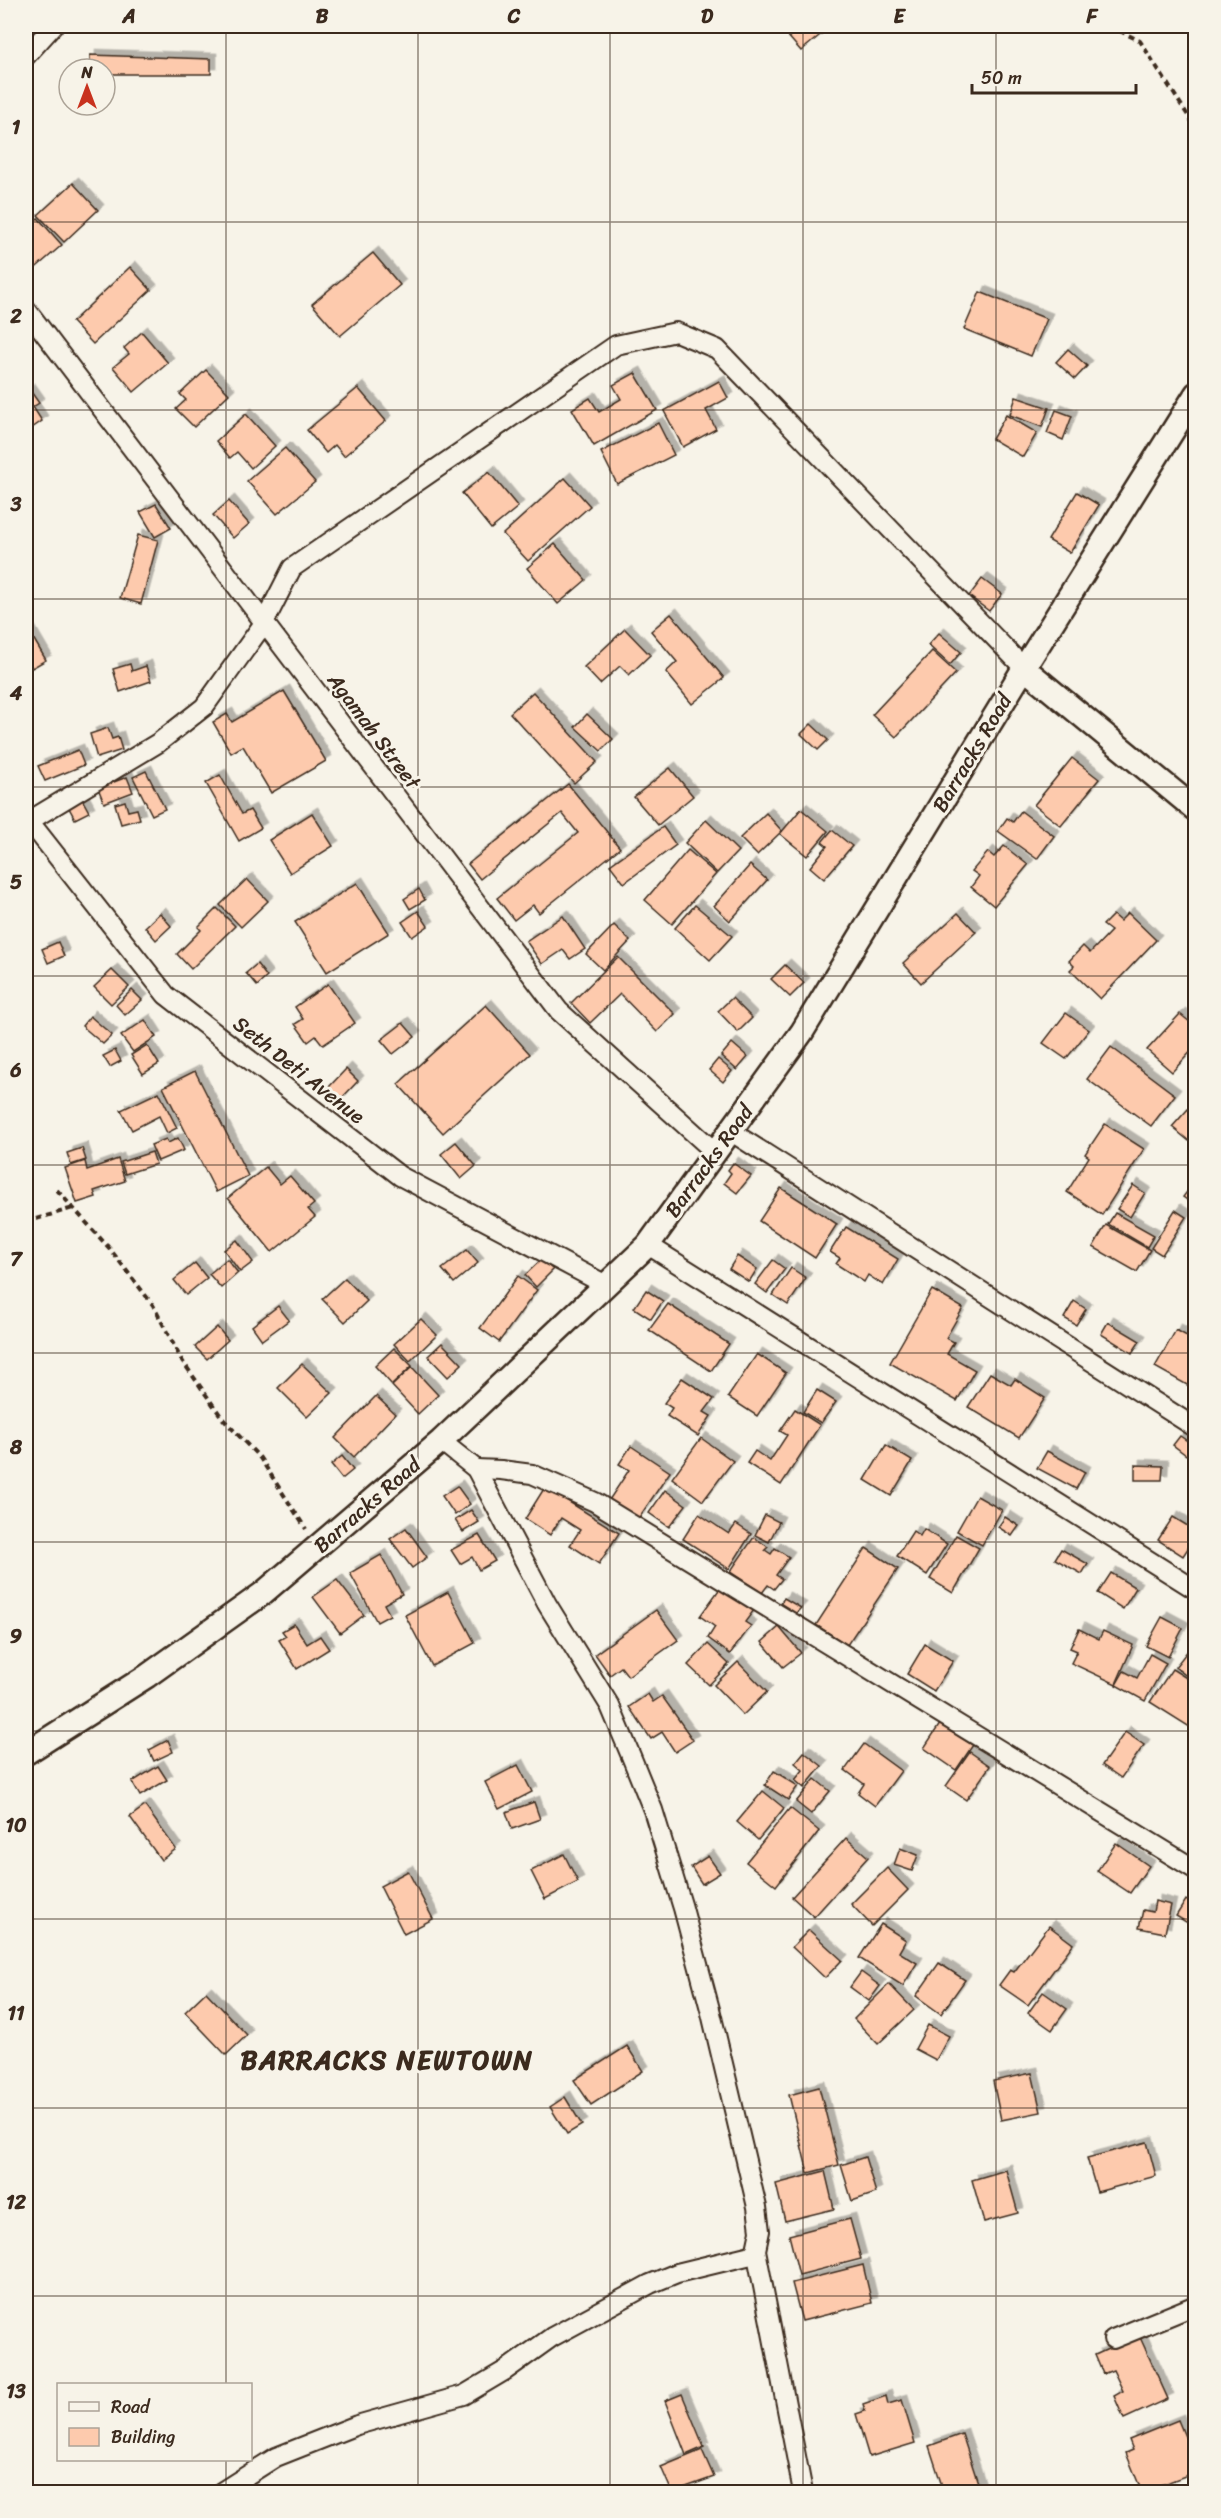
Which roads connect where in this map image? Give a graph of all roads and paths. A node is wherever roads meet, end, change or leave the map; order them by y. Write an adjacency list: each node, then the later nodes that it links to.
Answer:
1 (53, 26): 3 (street)
2 (1110, 26): 4 (path)
3 (26, 56)
4 (1196, 128)
5 (26, 309): 7 (street, Agamah Street)
6 (1196, 394): 8 (street, Barracks Road)
7 (264, 623): 8 (street); 10 (street); 12 (street, Agamah Street)
8 (1024, 668): 9 (street); 11 (street, Barracks Road)
9 (1196, 810)
10 (27, 819): 17 (street, Seth Deti Avenue)
11 (730, 1131): 12 (street, Barracks Road); 18 (street)
12 (716, 1153): 16 (street, Barracks Road)
13 (57, 1190): 14 (path)
14 (73, 1208): 15 (path); 21 (path)
15 (26, 1222)
16 (648, 1245): 17 (street, Barracks Road); 22 (street)
17 (606, 1286): 19 (street, Barracks Road)
18 (1196, 1428)
19 (441, 1442): 20 (street); 21 (street, Barracks Road)
20 (476, 1469): 24 (street); 25 (street)
21 (318, 1547): 23 (street, Barracks Road)
22 (1196, 1590)
23 (26, 1753)
24 (1196, 1870)
25 (756, 2250): 28 (street); 29 (street)
26 (1196, 2306): 27 (street)
27 (1113, 2339)
28 (221, 2493)
29 (803, 2493)

